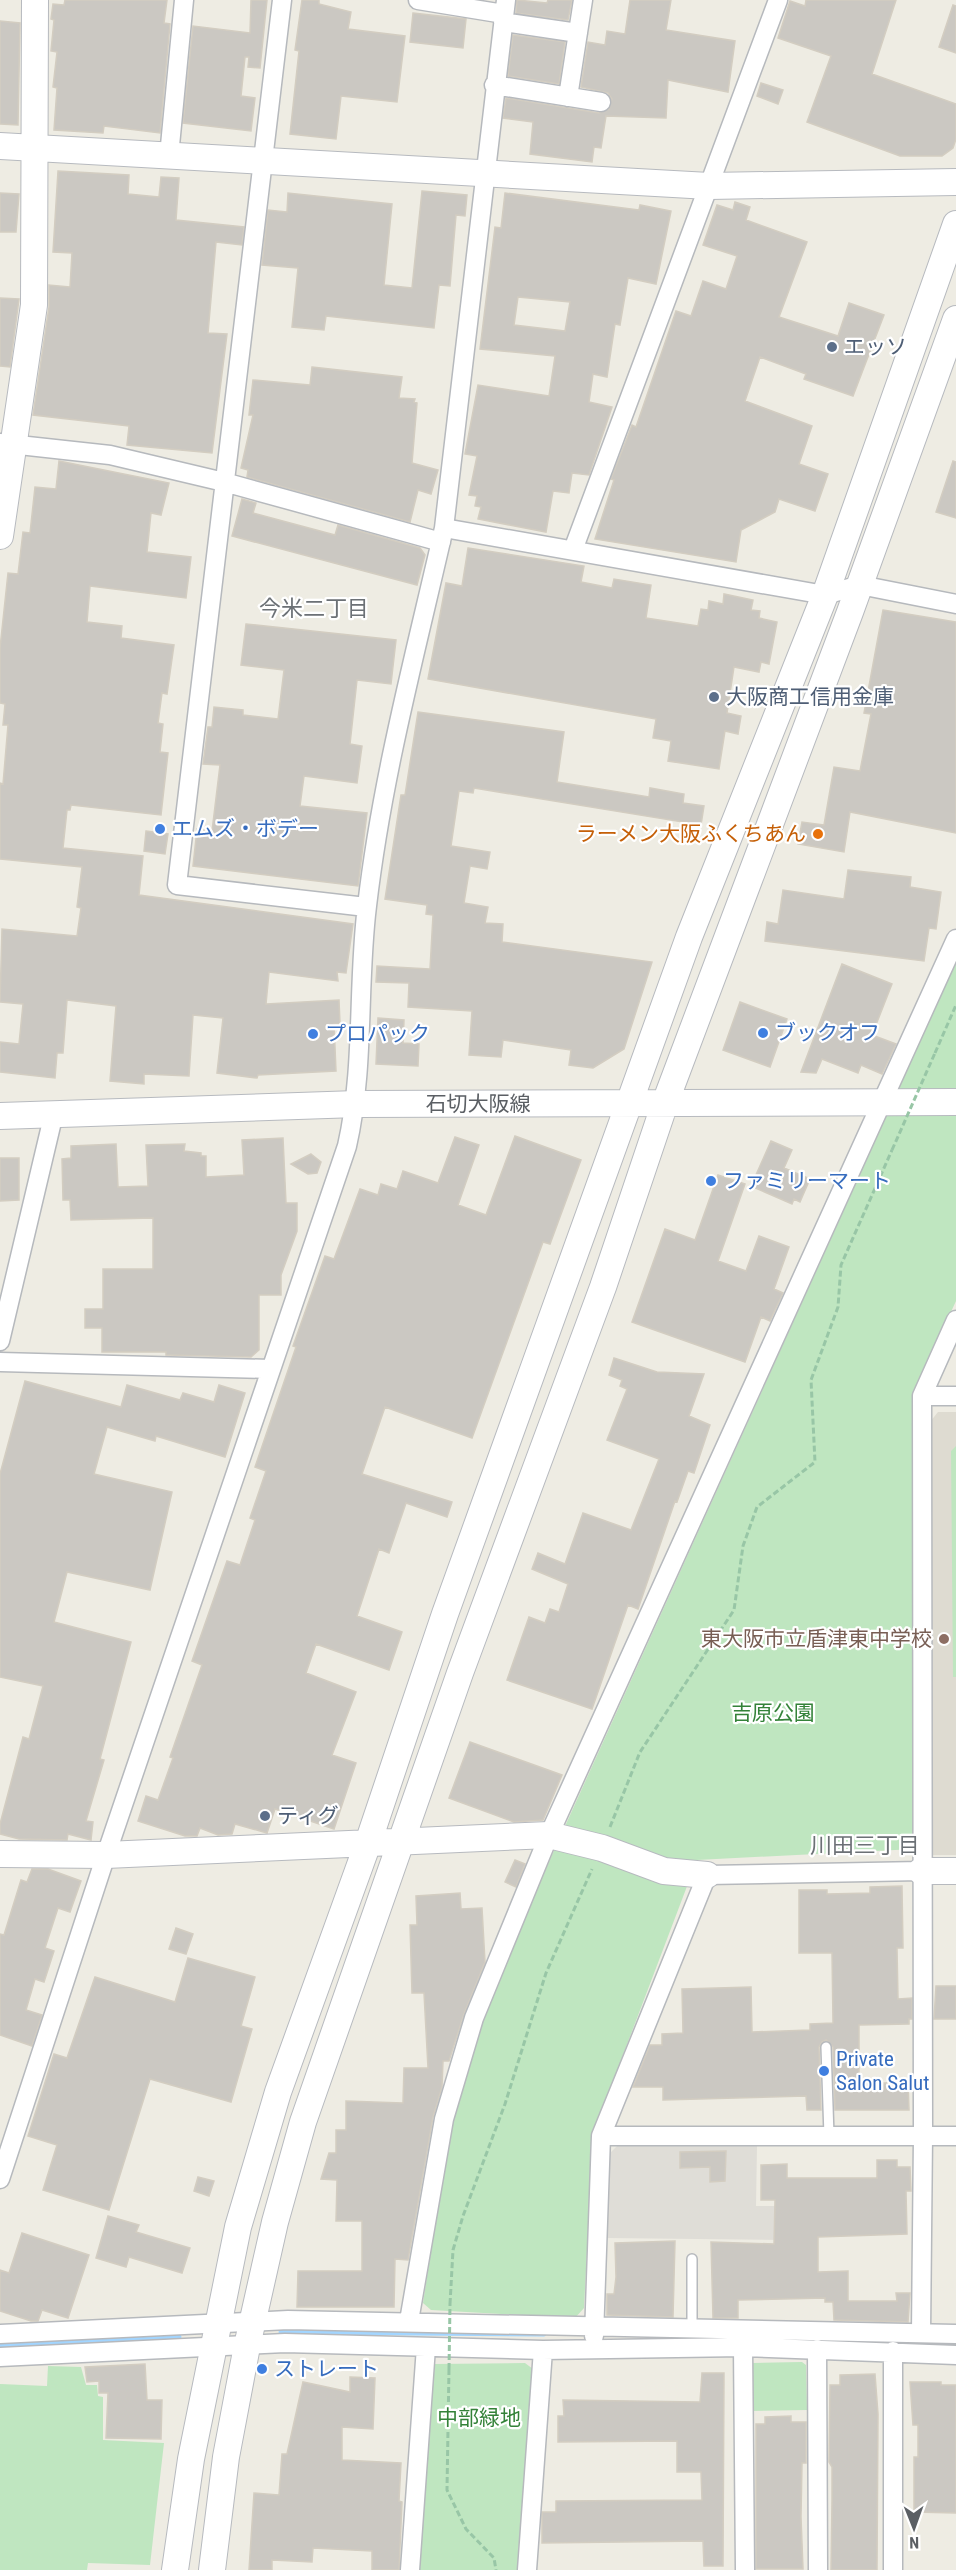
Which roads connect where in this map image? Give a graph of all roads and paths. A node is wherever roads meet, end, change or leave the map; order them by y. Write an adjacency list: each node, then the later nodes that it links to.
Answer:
1 (35, 0): 14 (street)
2 (184, 0): 15 (street)
3 (282, 0): 16 (street)
4 (418, 0): 7 (street)
5 (583, 0): 9 (street)
6 (778, 0): 19 (street)
7 (437, 2): 8 (street)
8 (504, 12): 9 (street); 10 (street)
9 (578, 33): 11 (street)
10 (494, 85): 11 (street); 17 (street)
11 (568, 97): 12 (street)
12 (602, 102)
13 (0, 146): 14 (street)
14 (34, 148): 15 (street); 22 (street)
15 (169, 156): 16 (street)
16 (261, 162): 17 (street); 23 (street)
17 (485, 176): 19 (street); 24 (street)
18 (956, 182): 19 (street)
19 (709, 186): 26 (street)
20 (956, 224): 28 (street)
21 (956, 319): 27 (street)
22 (6, 444): 23 (street); 25 (street)
23 (224, 482): 24 (street); 30 (street)
24 (442, 535): 26 (street); 30 (street)
25 (0, 536)
26 (573, 550): 28 (street)
27 (860, 585): 28 (street); 29 (street); 35 (street)
28 (825, 595): 37 (street)
29 (956, 604)
30 (366, 907): 36 (street)
31 (956, 939): 33 (street)
32 (956, 1005): 49 (path, bridge)
33 (882, 1102): 34 (street, 石切大阪線); 35 (street, 石切大阪線); 46 (street)
34 (956, 1102)
35 (665, 1103): 37 (street, 石切大阪線); 47 (street)
36 (357, 1104): 37 (street, 石切大阪線); 38 (street, 石切大阪線); 43 (street)
37 (630, 1104): 48 (street)
38 (54, 1113): 39 (street, 石切大阪線); 41 (street)
39 (0, 1116)
40 (956, 1320): 44 (street)
41 (0, 1341)
42 (0, 1362): 43 (street)
43 (270, 1369): 51 (street)
44 (922, 1396): 45 (street); 52 (street)
45 (956, 1396)
46 (549, 1835): 47 (street); 49 (street); 62 (street)
47 (401, 1841): 48 (street); 67 (street)
48 (368, 1844): 51 (street); 69 (street)
49 (602, 1848): 54 (street); 81 (path, bridge)
50 (0, 1854): 51 (street)
51 (106, 1855): 60 (street)
52 (921, 1871): 53 (street); 54 (street); 58 (street)
53 (956, 1871)
54 (706, 1875): 56 (street)
55 (826, 2047): 57 (lane)
56 (601, 2136): 57 (street); 63 (street)
57 (829, 2136): 58 (street)
58 (923, 2136): 59 (street); 65 (street)
59 (956, 2136)
60 (0, 2179)
61 (692, 2259): 64 (lane)
62 (409, 2321): 63 (street); 67 (street)
63 (592, 2326): 64 (street); 72 (street)
64 (692, 2328): 65 (street)
65 (921, 2333): 68 (street)
66 (0, 2334): 69 (street)
67 (249, 2334): 69 (street); 70 (street); 79 (street)
68 (956, 2334)
69 (216, 2336): 77 (street); 78 (street)
70 (426, 2347): 74 (street); 80 (street)
71 (743, 2347): 72 (street); 73 (street); 83 (street)
72 (595, 2348): 74 (street)
73 (818, 2349): 75 (street); 84 (street)
74 (543, 2350): 82 (street)
75 (893, 2351): 76 (street); 85 (street)
76 (956, 2355)
77 (0, 2357)
78 (175, 2570)
79 (212, 2570)
80 (410, 2570)
81 (496, 2570)
82 (527, 2570)
83 (745, 2570)
84 (818, 2570)
85 (892, 2570)

